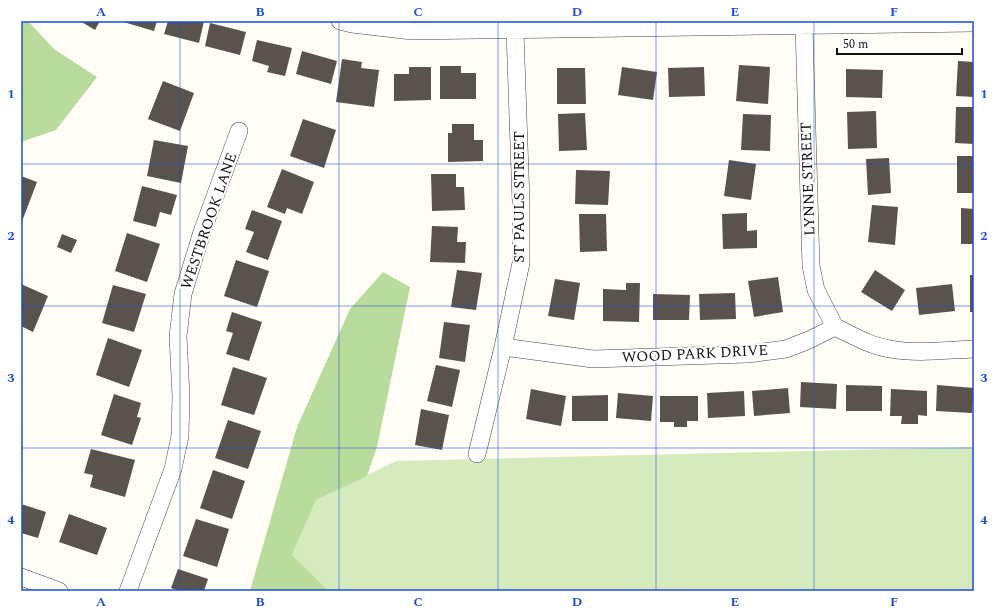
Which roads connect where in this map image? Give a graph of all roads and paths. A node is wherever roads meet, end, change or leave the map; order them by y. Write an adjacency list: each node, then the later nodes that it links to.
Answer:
1 (340, 21): 4 (street)
2 (974, 24): 3 (street)
3 (804, 26): 4 (street); 6 (street, LYNNE STREET)
4 (516, 31): 7 (street, ST PAULS STREET)
5 (239, 131): 12 (street, WESTBROOK LANE)
6 (835, 326): 7 (street, WOOD PARK DRIVE); 8 (street)
7 (503, 347): 9 (street, ST PAULS STREET)
8 (974, 349)
9 (477, 454)
10 (21, 577): 11 (street)
11 (59, 591)
12 (128, 591)

